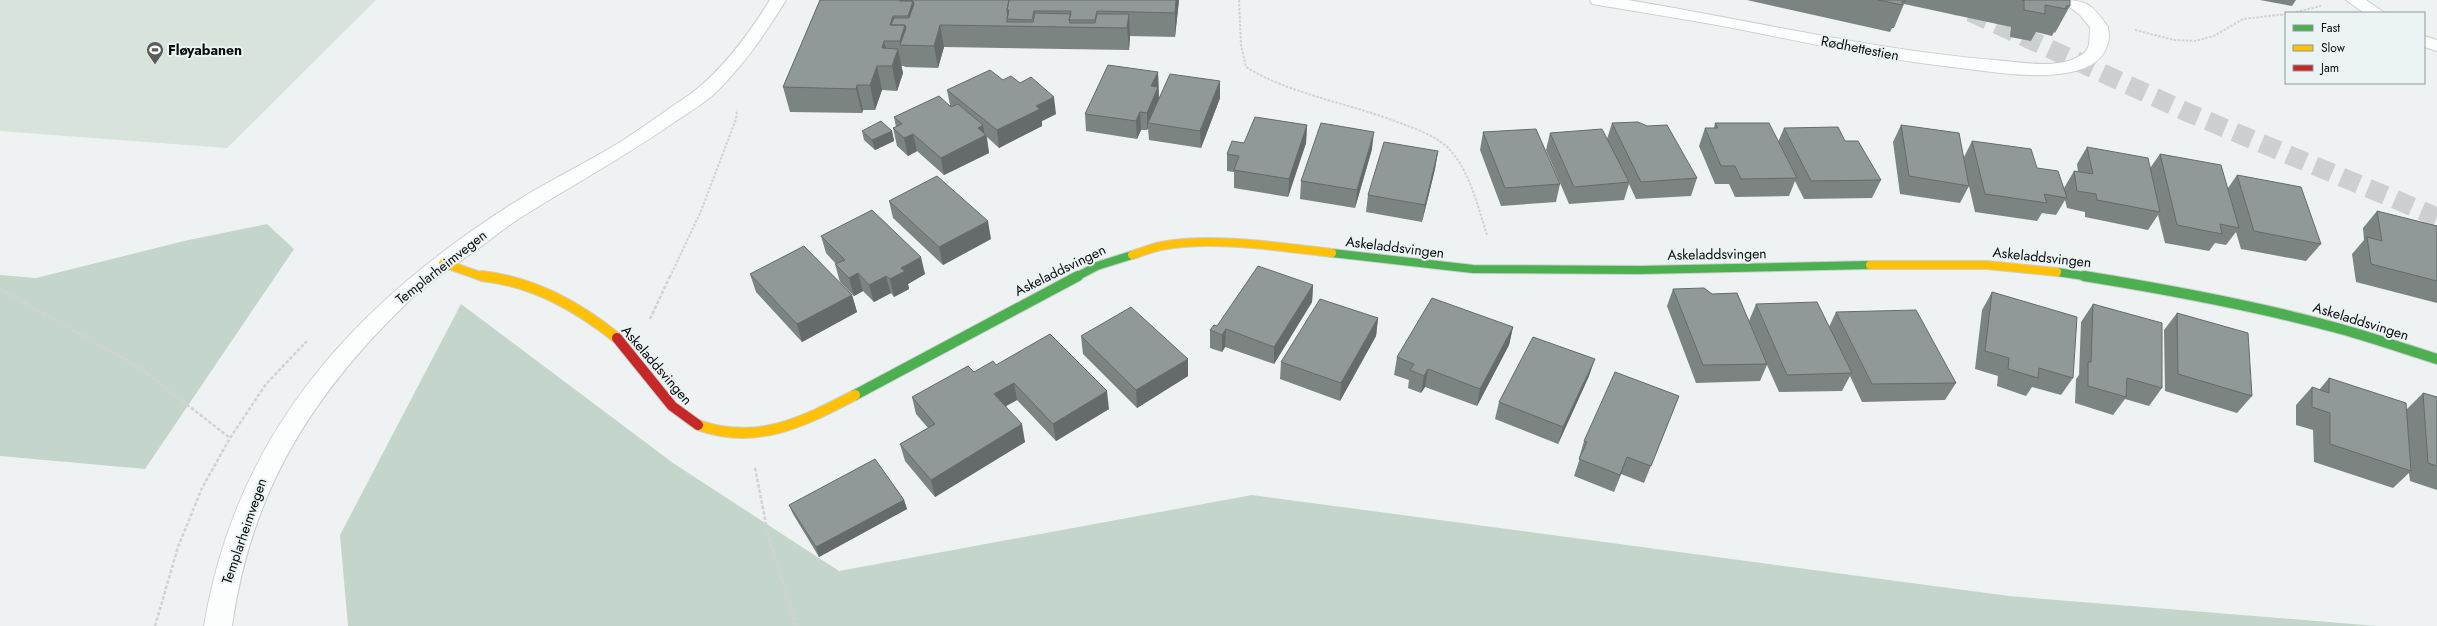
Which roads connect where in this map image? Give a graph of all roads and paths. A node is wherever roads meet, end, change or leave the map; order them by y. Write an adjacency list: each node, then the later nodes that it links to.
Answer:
1 (778, 0): 13 (street, Templarheimvegen)
2 (1239, 0): 15 (path)
3 (1598, 0): 10 (street, Rødhettestien)
4 (2068, 0): 10 (street)
5 (2354, 0): 8 (street)
6 (2328, 4): 7 (path)
7 (2296, 12)
8 (2374, 12)
9 (2285, 14): 10 (path)
10 (2094, 21)
11 (2425, 41): 12 (street)
12 (2437, 46)
13 (705, 92): 14 (street, Templarheimvegen); 17 (path)
14 (443, 263): 17 (street, Askeladdsvingen); 21 (street, Templarheimvegen)
15 (1498, 270): 18 (street, Askeladdsvingen); 19 (street, Askeladdsvingen)
16 (0, 289): 20 (path)
17 (633, 356): 19 (street, Askeladdsvingen)
18 (2437, 359)
19 (750, 434): 22 (path)
20 (155, 626)
21 (218, 626)
22 (796, 626)

